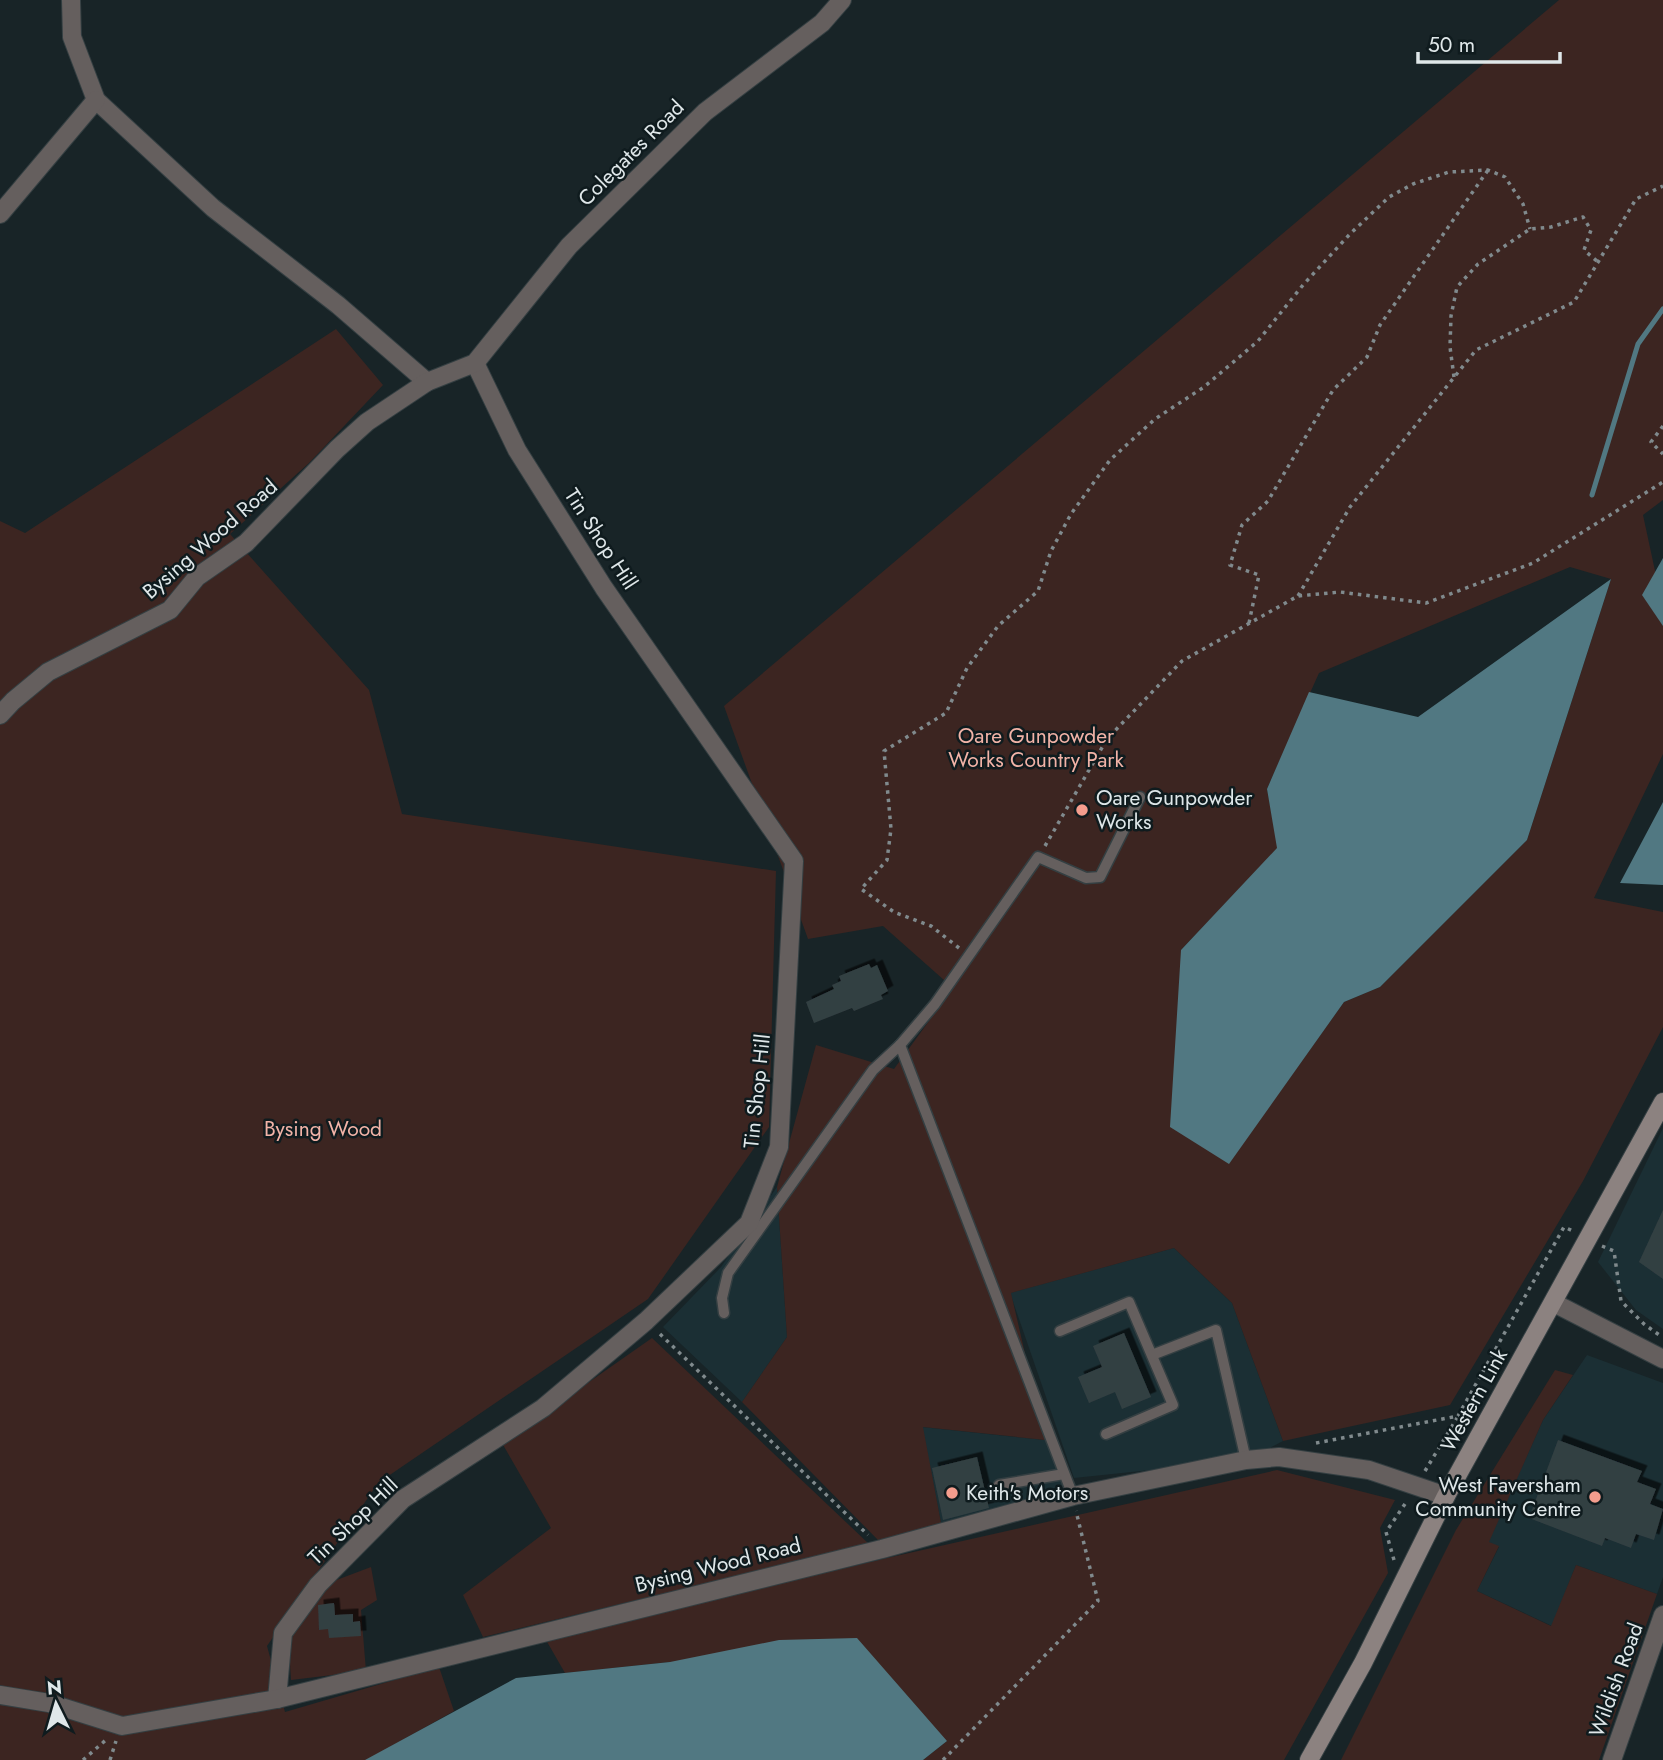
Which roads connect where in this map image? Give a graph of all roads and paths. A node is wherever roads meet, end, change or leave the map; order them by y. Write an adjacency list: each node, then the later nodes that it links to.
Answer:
1 (71, 0): 3 (street)
2 (842, 0): 9 (street, Colegates Road)
3 (96, 100): 6 (street); 11 (street)
4 (1488, 170): 7 (path); 16 (path); 20 (path)
5 (1663, 186): 8 (path)
6 (0, 214)
7 (1530, 229): 8 (path); 10 (path)
8 (1598, 262): 10 (path)
9 (475, 363): 11 (street, Bysing Wood Road); 26 (street, Tin Shop Hill)
10 (1454, 377): 15 (path)
11 (427, 382): 17 (street, Bysing Wood Road)
12 (1663, 426): 13 (path)
13 (1663, 454)
14 (1663, 482): 15 (path)
15 (1298, 596): 16 (path)
16 (1249, 623): 19 (path)
17 (0, 715)
18 (1140, 797): 19 (lane)
19 (1038, 856): 20 (lane)
20 (969, 956): 21 (lane)
21 (900, 1045): 25 (lane); 34 (lane)
22 (1663, 1102): 23 (main road, Western Link)
23 (1587, 1238): 24 (main road, Western Link); 28 (path); 32 (path)
24 (1554, 1303): 30 (street); 37 (main road, Western Link)
25 (724, 1313)
26 (646, 1321): 38 (path); 41 (street, Tin Shop Hill)
27 (1060, 1331): 29 (lane)
28 (1663, 1337)
29 (1152, 1356): 31 (lane); 33 (lane)
30 (1663, 1359)
31 (1106, 1434)
32 (1309, 1444)
33 (1246, 1460): 36 (street, Bysing Wood Road); 37 (street, Bysing Wood Road)
34 (1064, 1474): 35 (lane); 36 (lane)
35 (999, 1485)
36 (1073, 1496): 38 (street, Bysing Wood Road); 44 (path)
37 (1446, 1496): 45 (main road, Western Link)
38 (882, 1549): 41 (street, Bysing Wood Road)
39 (1663, 1615): 46 (street, Wildish Road)
40 (0, 1695): 42 (street, Bysing Wood Road)
41 (277, 1699): 42 (street, Bysing Wood Road)
42 (122, 1726): 43 (path)
43 (83, 1760)
44 (943, 1760)
45 (1309, 1760)
46 (1612, 1760)

